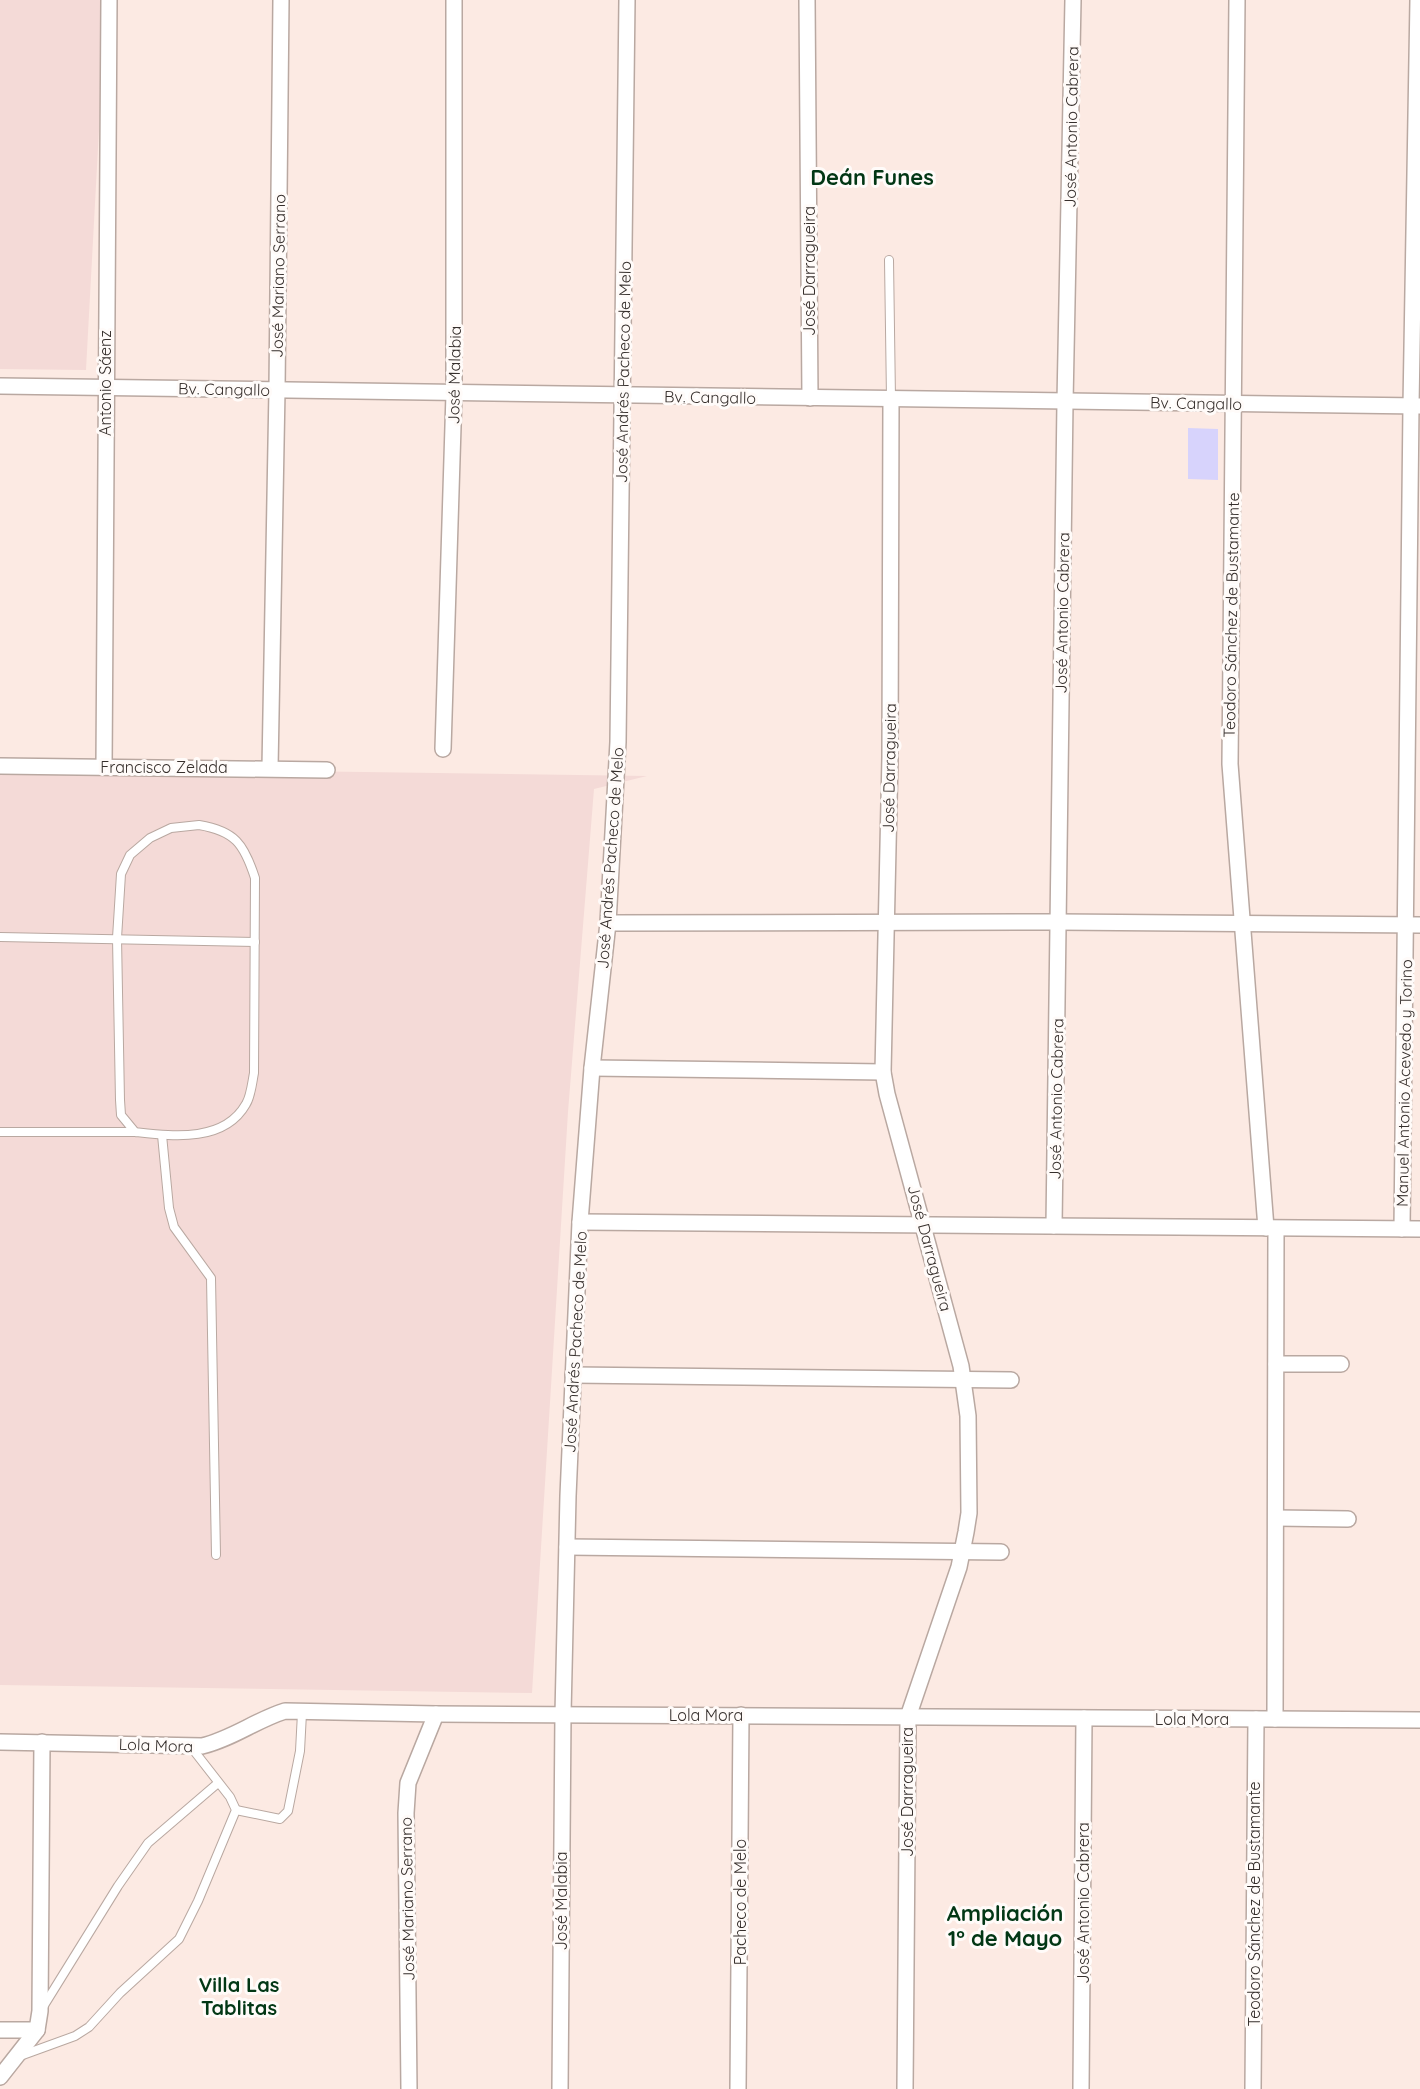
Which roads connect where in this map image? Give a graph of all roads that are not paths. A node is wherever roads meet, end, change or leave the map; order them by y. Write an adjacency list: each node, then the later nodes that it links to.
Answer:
1 (109, 0): 11 (street, Antonio Sáenz)
2 (281, 0): 12 (street, José Mariano Serrano)
3 (454, 0): 13 (street, José Malabia)
4 (627, 0): 14 (street, José Andrés Pacheco de Melo)
5 (807, 0): 15 (street, José Darragueira)
6 (1073, 0): 17 (street, José Antonio Cabrera)
7 (1237, 0): 18 (street, Teodoro Sánchez de Bustamante)
8 (1418, 0): 19 (street, Manuel Antonio Acevedo y Torino)
9 (889, 260): 16 (lane)
10 (0, 386): 11 (street, Bv. Cangallo)
11 (105, 387): 12 (street, Bv. Cangallo); 22 (street, Antonio Sáenz)
12 (277, 390): 13 (street, Bv. Cangallo); 23 (street, José Mariano Serrano)
13 (454, 394): 14 (street, Bv. Cangallo); 20 (street, José Malabia)
14 (623, 396): 15 (street, Bv. Cangallo); 27 (street, José Andrés Pacheco de Melo)
15 (810, 398): 16 (street, Bv. Cangallo)
16 (891, 399): 17 (street, Bv. Cangallo); 25 (street, José Darragueira)
17 (1065, 402): 18 (street, Bv. Cangallo); 26 (street, José Antonio Cabrera)
18 (1233, 404): 19 (street, Bv. Cangallo); 28 (street, Teodoro Sánchez de Bustamante)
19 (1416, 406): 29 (street, Manuel Antonio Acevedo y Torino)
20 (443, 749)
21 (0, 766): 22 (street, Francisco Zelada)
22 (104, 767): 23 (street, Francisco Zelada)
23 (270, 768): 24 (street, Francisco Zelada)
24 (327, 770)
25 (886, 922): 26 (street); 27 (street); 34 (street, José Darragueira)
26 (1058, 922): 28 (street); 40 (street, José Antonio Cabrera)
27 (608, 923): 33 (street, José Andrés Pacheco de Melo)
28 (1242, 924): 29 (street); 41 (street, Teodoro Sánchez de Bustamante)
29 (1413, 925): 42 (street, Manuel Antonio Acevedo y Torino)
30 (0, 937): 31 (lane)
31 (117, 938): 32 (lane); 32 (lane); 36 (lane)
32 (255, 942): 37 (lane)
33 (592, 1068): 34 (street); 38 (street, José Andrés Pacheco de Melo)
34 (883, 1072): 39 (street, José Darragueira)
35 (0, 1132): 36 (lane)
36 (135, 1132): 37 (lane)
37 (162, 1135): 54 (lane)
38 (580, 1222): 39 (street); 46 (street, José Andrés Pacheco de Melo)
39 (924, 1224): 40 (street); 47 (street, José Darragueira)
40 (1054, 1226): 41 (street)
41 (1271, 1228): 42 (street); 44 (street, Teodoro Sánchez de Bustamante)
42 (1402, 1229): 43 (street)
43 (1420, 1230)
44 (1276, 1364): 45 (street); 49 (street, Teodoro Sánchez de Bustamante)
45 (1341, 1364)
46 (573, 1376): 47 (street); 51 (street, José Andrés Pacheco de Melo)
47 (963, 1379): 48 (street); 52 (street, José Darragueira)
48 (1011, 1380)
49 (1276, 1518): 50 (street); 62 (street, Teodoro Sánchez de Bustamante)
50 (1348, 1519)
51 (567, 1547): 52 (street); 57 (street, José Andrés Pacheco de Melo)
52 (962, 1551): 53 (street); 59 (street, José Darragueira)
53 (1001, 1552)
54 (216, 1555)
55 (302, 1713): 56 (street, Lola Mora); 66 (street, Lola Mora); 68 (lane)
56 (436, 1714): 57 (street, Lola Mora); 74 (street, José Mariano Serrano)
57 (563, 1714): 58 (street, Lola Mora); 75 (street, José Malabia)
58 (741, 1715): 59 (street, Lola Mora); 76 (street, Pacheco de Melo)
59 (908, 1717): 60 (street, Lola Mora); 77 (street, José Darragueira)
60 (1084, 1718): 61 (street, Lola Mora); 78 (street, José Antonio Cabrera)
61 (1256, 1719): 62 (street, Lola Mora); 79 (street, Teodoro Sánchez de Bustamante)
62 (1275, 1719): 63 (street, Lola Mora)
63 (1420, 1720)
64 (0, 1742): 65 (street, Lola Mora)
65 (42, 1742): 66 (street, Lola Mora); 69 (street)
66 (190, 1746): 67 (lane)
67 (218, 1783): 68 (lane); 69 (lane)
68 (236, 1810): 72 (lane)
69 (40, 2011): 71 (street)
70 (0, 2030): 71 (street)
71 (37, 2030): 72 (street)
72 (16, 2058): 73 (street)
73 (0, 2077)
74 (409, 2089)
75 (560, 2089)
76 (738, 2089)
77 (905, 2089)
78 (1081, 2089)
79 (1253, 2089)

